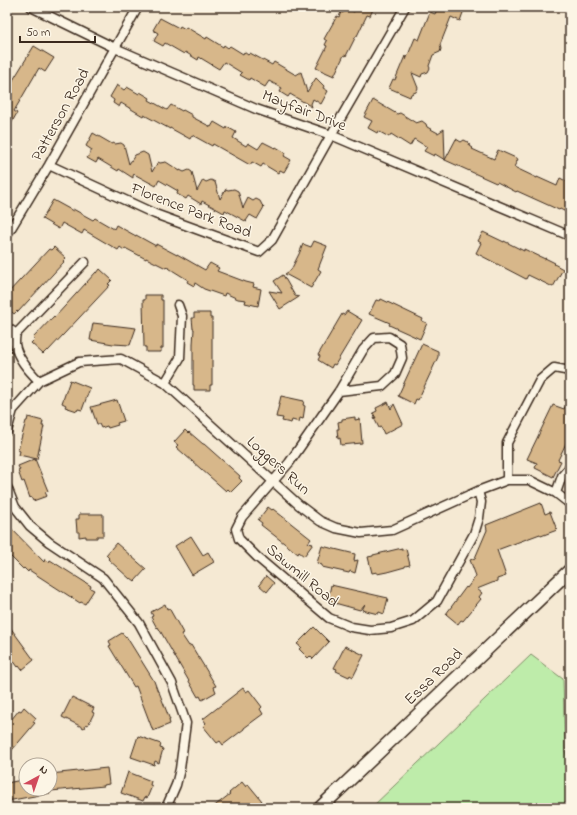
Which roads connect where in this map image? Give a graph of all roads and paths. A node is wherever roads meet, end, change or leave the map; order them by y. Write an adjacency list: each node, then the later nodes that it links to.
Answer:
1 (31, 7): 4 (street, Mayfair Drive)
2 (138, 7): 4 (street, Patterson Road)
3 (405, 7): 5 (street, Florence Park Road)
4 (115, 48): 5 (street, Mayfair Drive); 6 (street, Patterson Road)
5 (331, 136): 6 (street, Florence Park Road); 8 (street, Mayfair Drive)
6 (49, 165): 7 (street, Patterson Road)
7 (7, 235)
8 (570, 236)
9 (85, 262): 12 (street)
10 (178, 305): 15 (street)
11 (7, 327): 12 (street)
12 (16, 334): 14 (street)
13 (570, 371): 19 (street)
14 (39, 381): 15 (street, Loggers Run); 17 (street, Loggers Run)
15 (166, 384): 20 (street, Loggers Run)
16 (339, 391): 16 (street, Sawmill Road); 20 (street, Sawmill Road)
17 (7, 431)
18 (570, 467): 23 (street)
19 (507, 480): 22 (street, Loggers Run); 23 (street, Loggers Run)
20 (272, 481): 22 (street, Loggers Run); 22 (street, Sawmill Road)
21 (7, 487): 26 (street)
22 (478, 491)
23 (556, 493): 24 (street, Loggers Run)
24 (570, 504)
25 (570, 570): 27 (main road, Essa Road)
26 (166, 808)
27 (320, 808)

